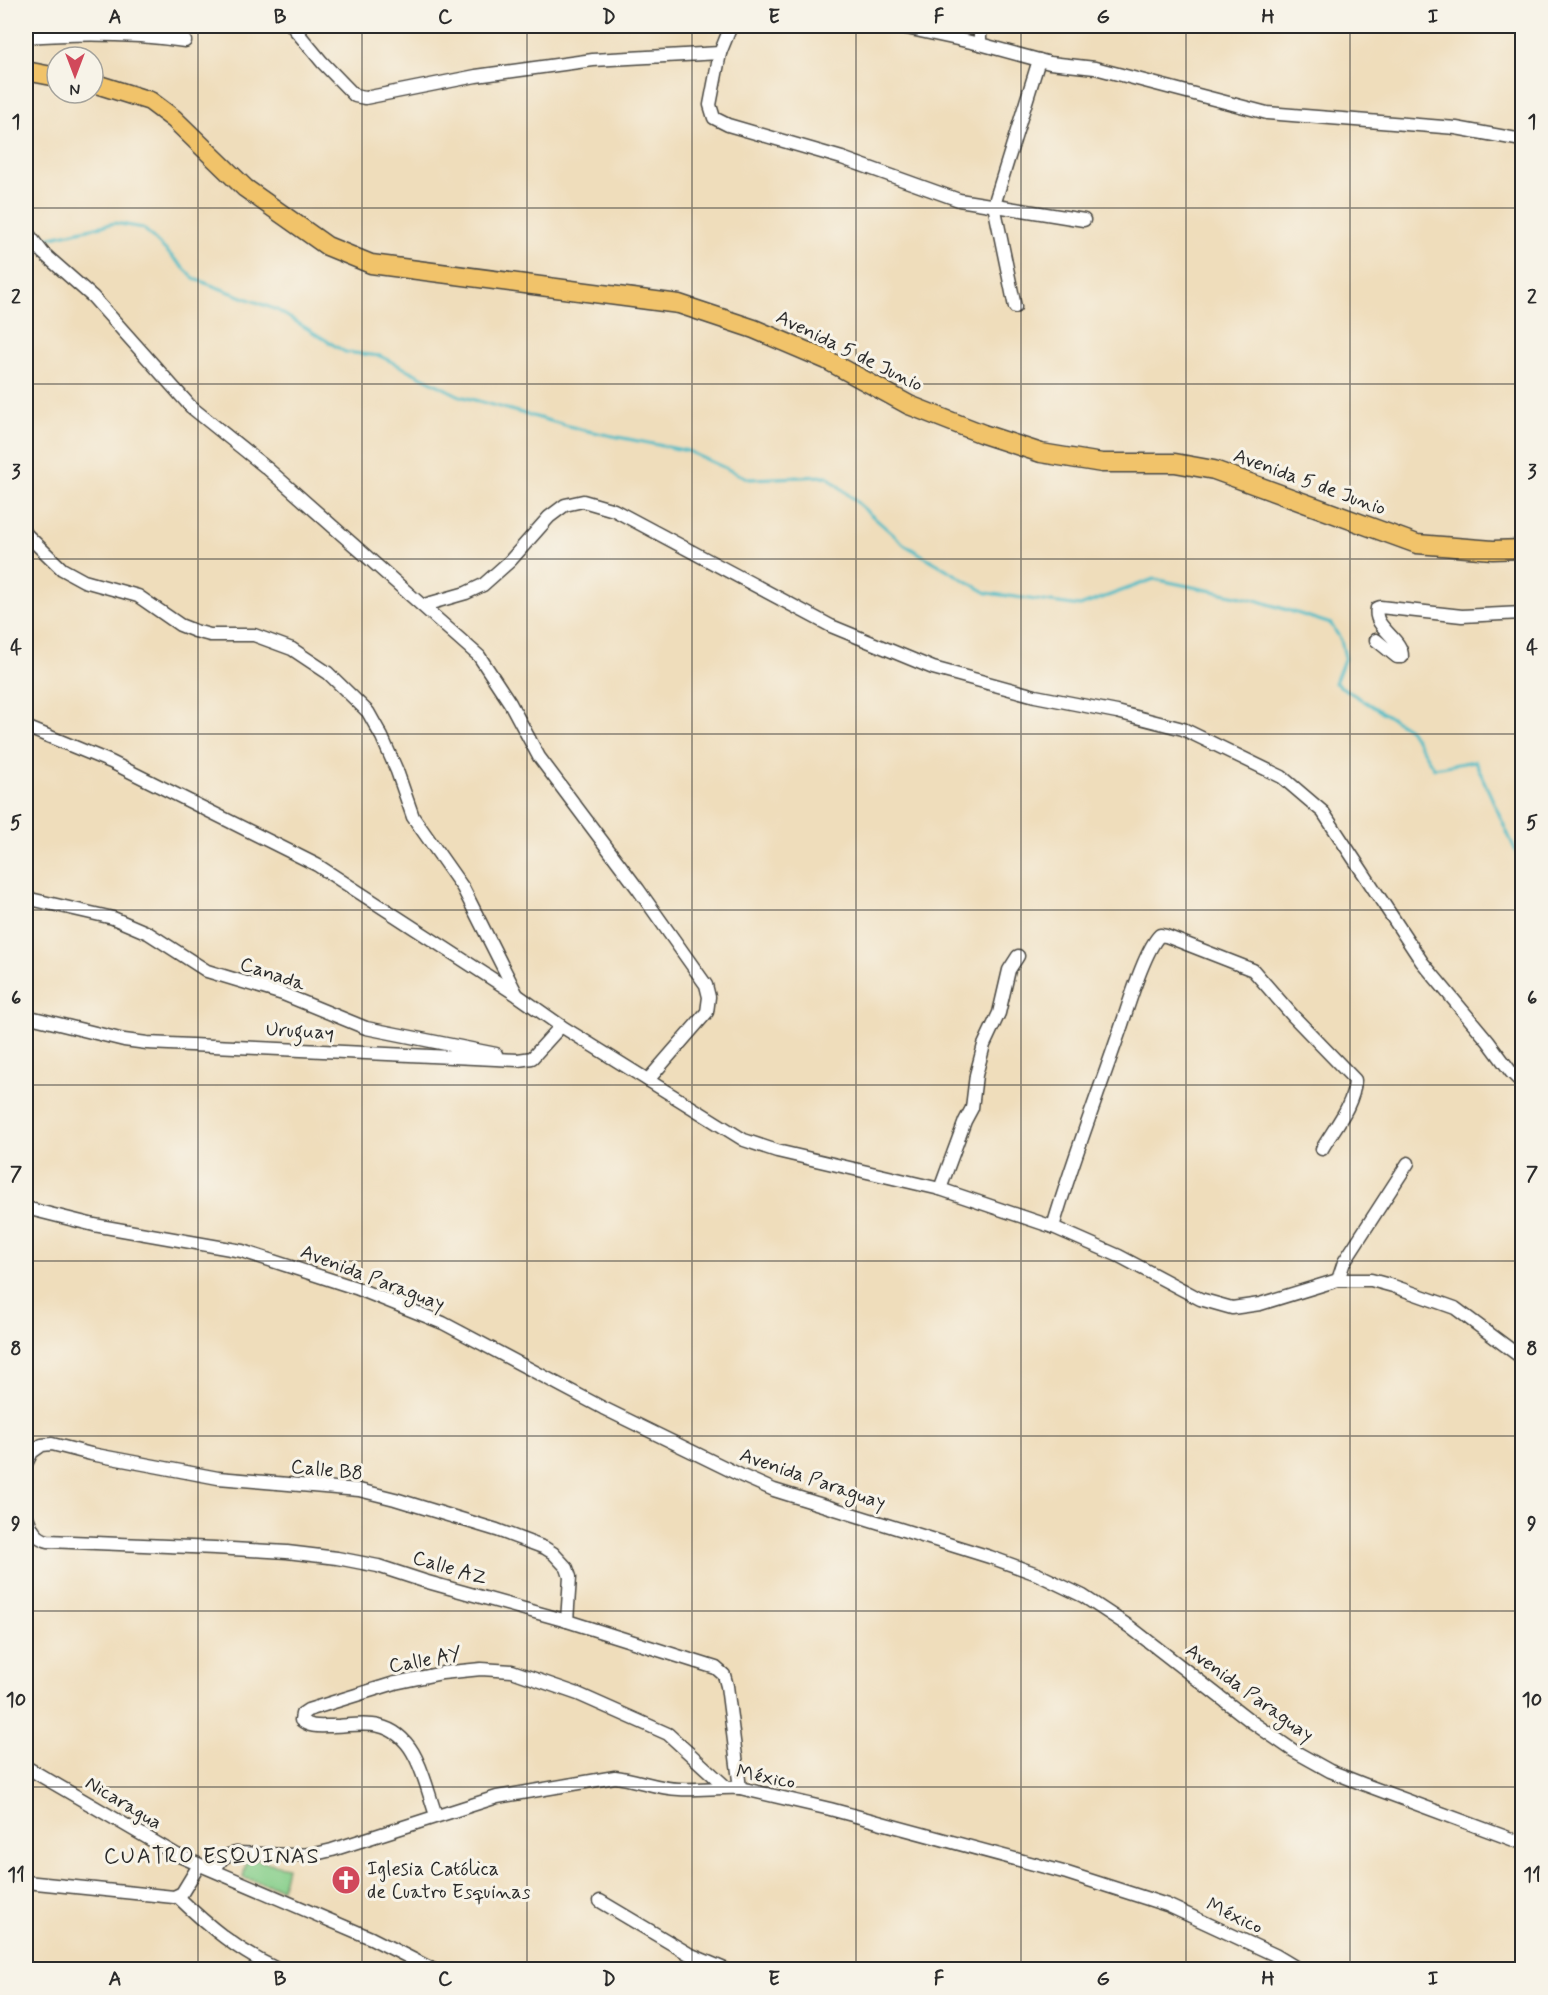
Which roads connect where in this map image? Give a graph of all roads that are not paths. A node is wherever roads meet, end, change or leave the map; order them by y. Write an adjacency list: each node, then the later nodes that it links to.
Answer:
1 (292, 26): 8 (street)
2 (731, 26): 8 (street)
3 (897, 26): 7 (street)
4 (980, 26): 7 (street)
5 (26, 37): 6 (street)
6 (185, 41)
7 (980, 44): 9 (street)
8 (720, 53): 14 (street)
9 (1039, 60): 13 (street); 14 (street)
10 (26, 71): 11 (main road)
11 (45, 75)
12 (105, 87): 19 (main road, Avenida 5 de Junio)
13 (1522, 140)
14 (994, 206): 15 (street); 17 (street)
15 (1084, 220)
16 (26, 231): 20 (street)
17 (1015, 307)
18 (26, 534): 26 (street)
19 (1522, 549)
20 (424, 605): 30 (street); 31 (street)
21 (1522, 613): 22 (street)
22 (1376, 640)
23 (26, 727): 26 (street)
24 (26, 898): 29 (street, Canada)
25 (1018, 956): 34 (street)
26 (517, 995): 28 (street)
27 (26, 1016): 29 (street, Uruguay)
28 (561, 1026): 29 (street); 30 (street)
29 (518, 1060)
30 (648, 1080): 34 (street)
31 (1522, 1083)
32 (1322, 1149): 36 (street)
33 (1408, 1163): 37 (street)
34 (940, 1189): 36 (street)
35 (26, 1208): 46 (street, Avenida Paraguay)
36 (1053, 1227): 37 (street)
37 (1338, 1280): 38 (street)
38 (1522, 1358)
39 (26, 1464): 41 (street, Calle B8)
40 (26, 1514): 41 (street, Calle AZ)
41 (567, 1621): 44 (street, Calle AZ)
42 (26, 1767): 47 (street, Nicaragua)
43 (726, 1787): 44 (street, México); 45 (street, México); 45 (street, Calle AY)
44 (740, 1788): 55 (street, México)
45 (435, 1815): 48 (street, México)
46 (1522, 1843)
47 (199, 1865): 48 (street, Nicaragua); 50 (street)
48 (214, 1870): 53 (street, Nicaragua)
49 (26, 1882): 50 (street)
50 (177, 1896): 52 (street)
51 (600, 1901): 54 (street)
52 (279, 1970)
53 (434, 1970)
54 (727, 1970)
55 (1300, 1970)

